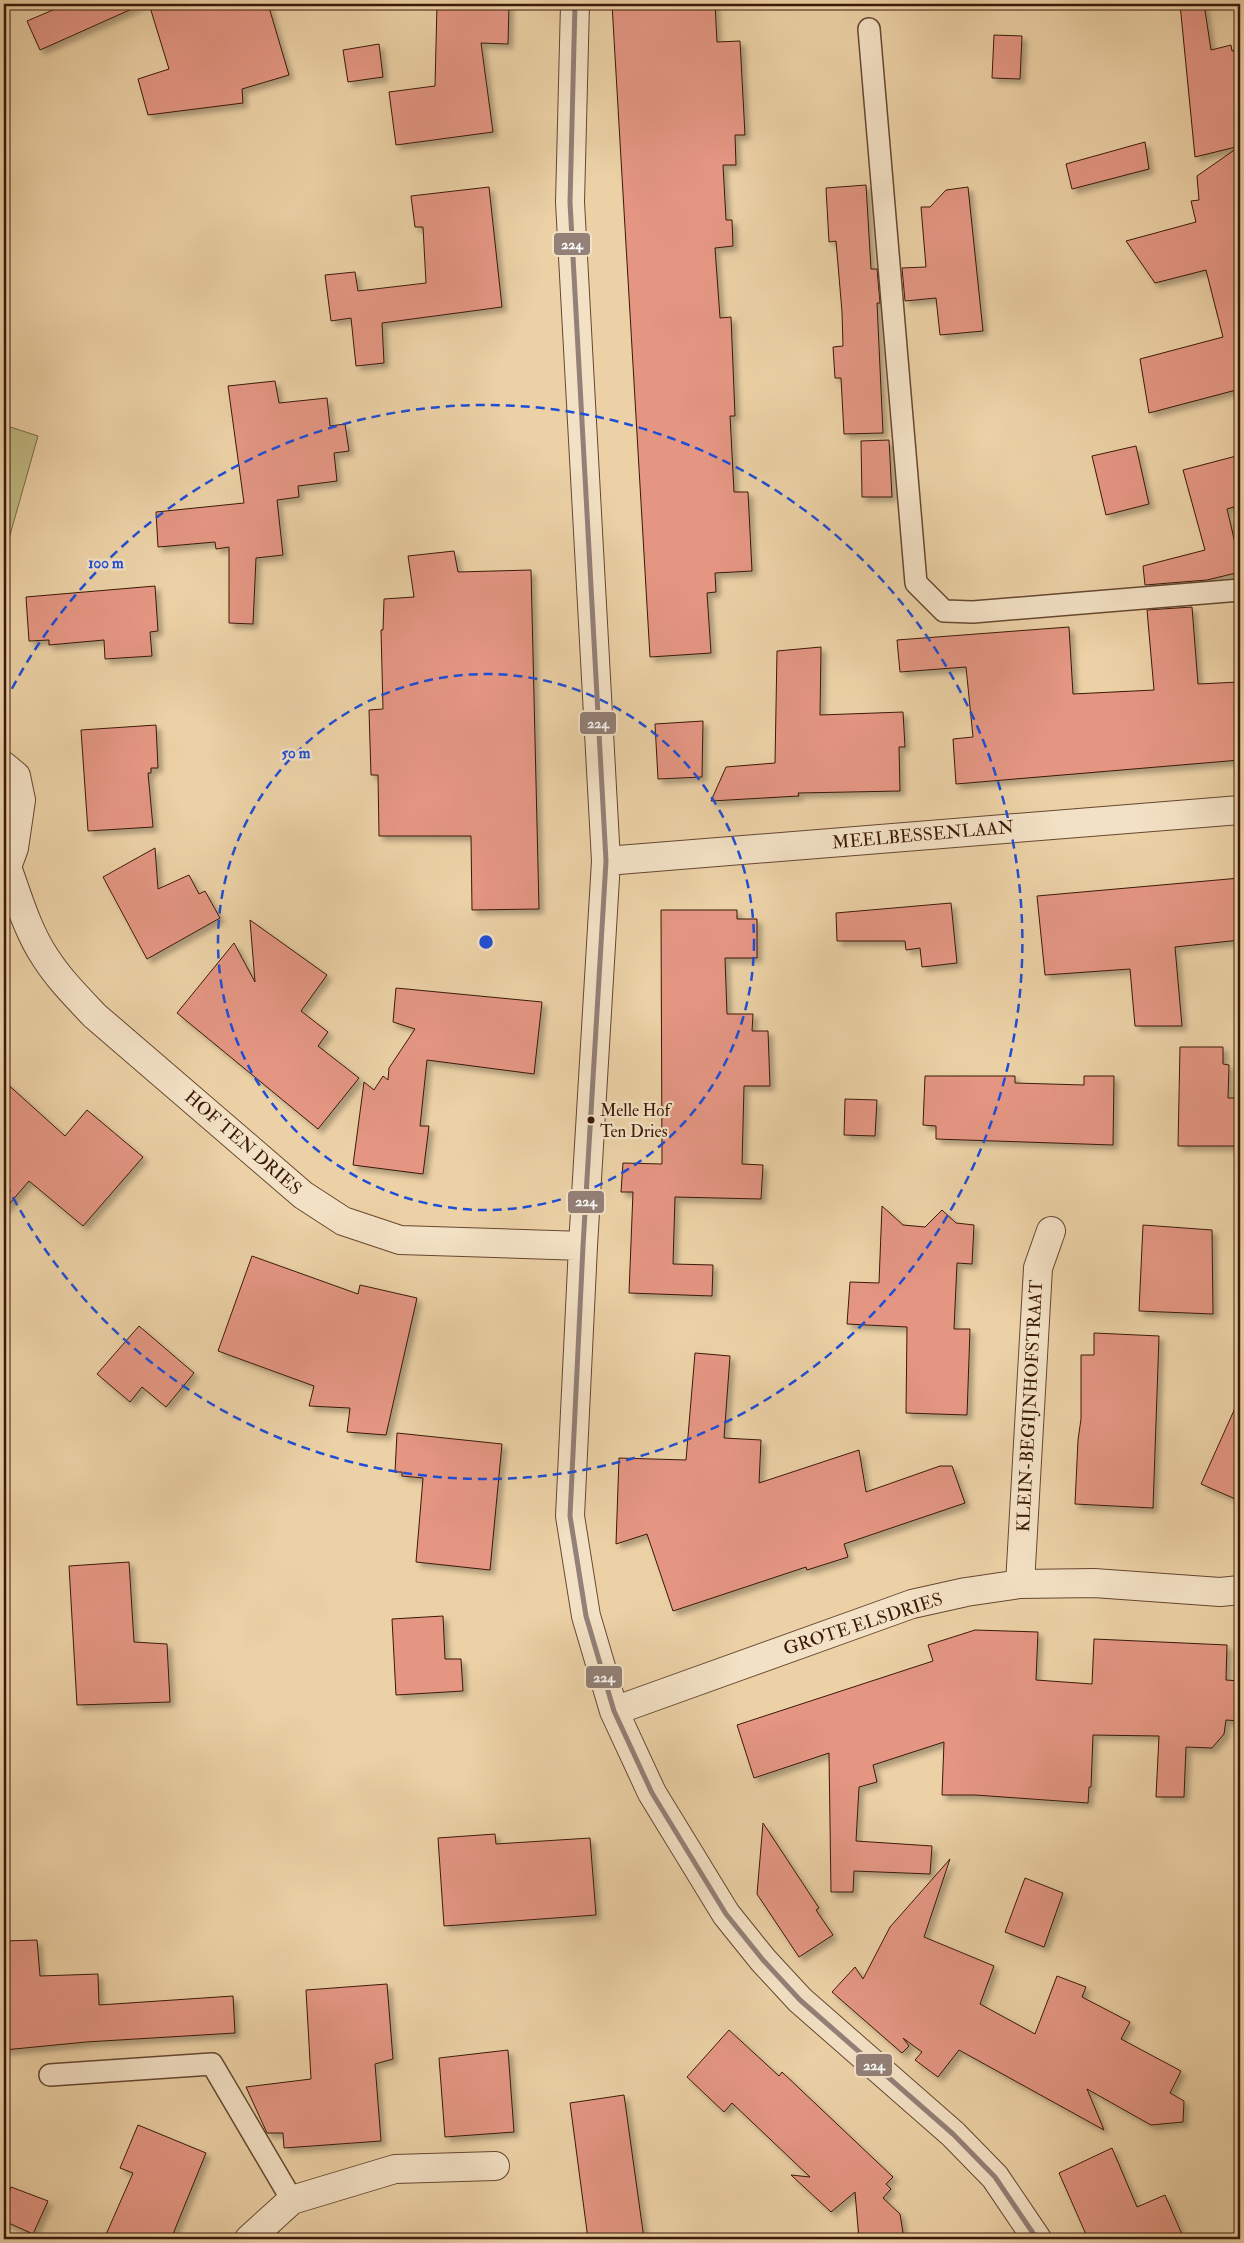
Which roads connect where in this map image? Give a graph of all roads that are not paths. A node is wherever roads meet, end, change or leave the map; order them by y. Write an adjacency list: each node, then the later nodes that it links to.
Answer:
1 (574, 4): 6 (street)
2 (869, 28): 3 (lane)
3 (1240, 590)
4 (4, 766): 7 (street, HOF TEN DRIES)
5 (1240, 810): 6 (street, MEELBESSENLAAN)
6 (606, 861): 9 (street)
7 (5, 866): 9 (street, HOF TEN DRIES)
8 (1051, 1231): 10 (street, KLEIN-BEGIJNHOFSTRAAT)
9 (582, 1246): 12 (street)
10 (1020, 1584): 11 (street, GROTE ELSDRIES); 12 (street, GROTE ELSDRIES)
11 (1240, 1590)
12 (614, 1711): 17 (street)
13 (50, 2074): 15 (lane)
14 (495, 2166): 15 (street)
15 (292, 2200): 16 (street)
16 (250, 2239)
17 (1037, 2239)

